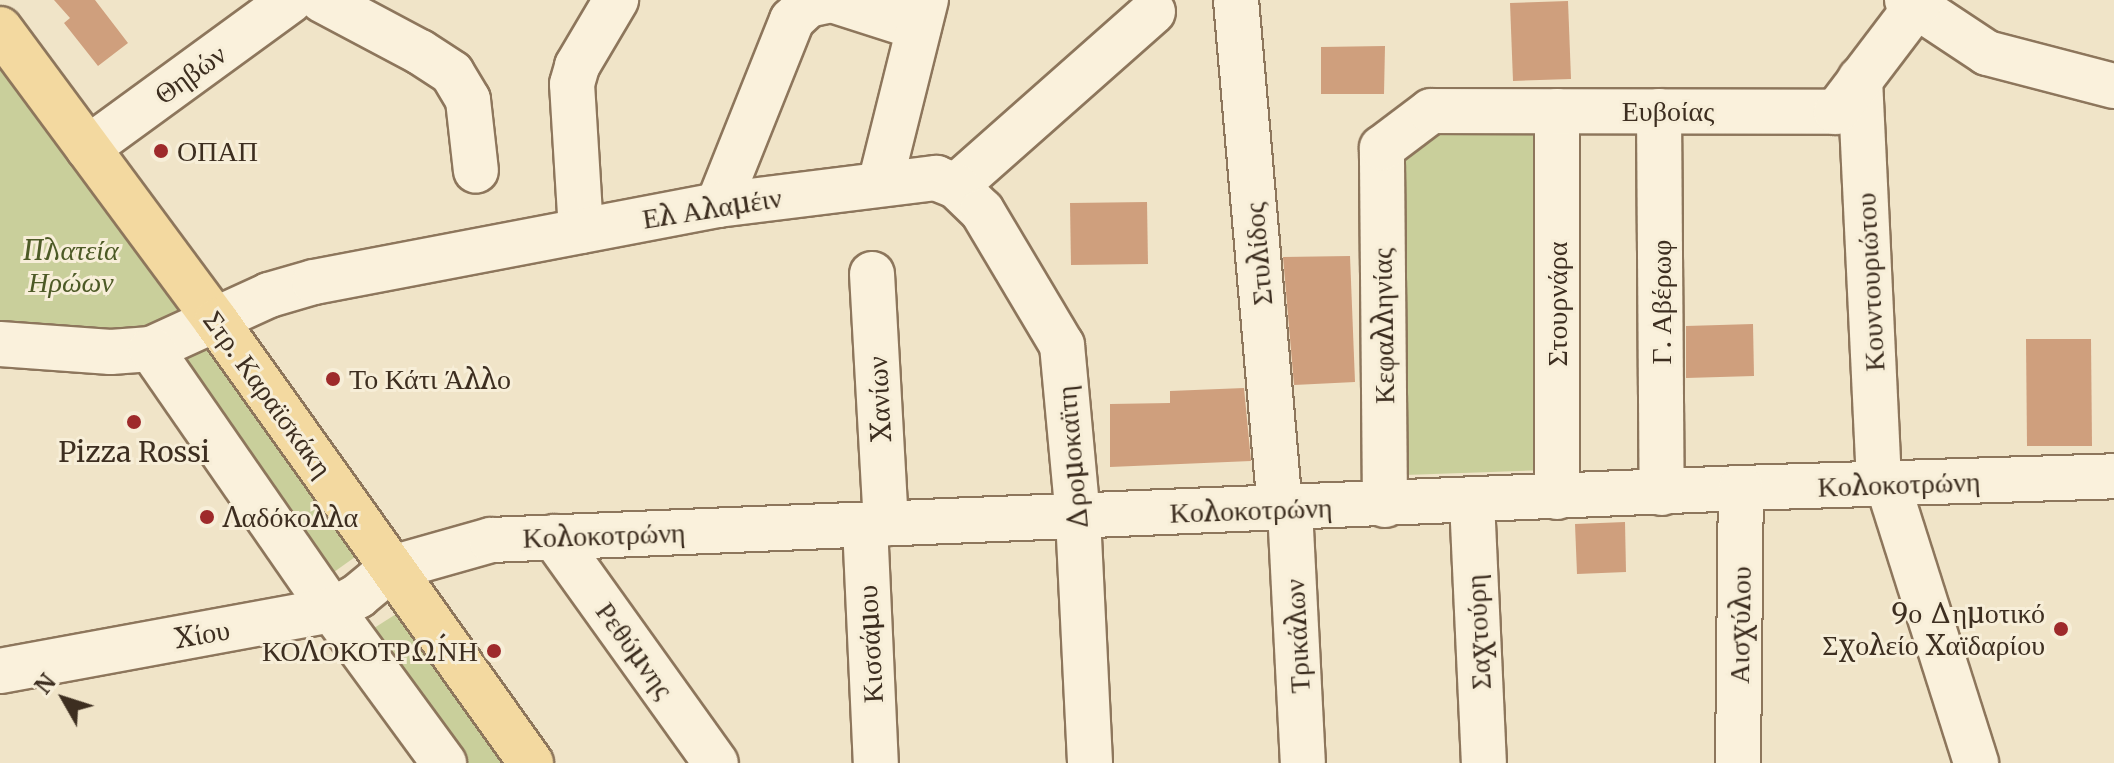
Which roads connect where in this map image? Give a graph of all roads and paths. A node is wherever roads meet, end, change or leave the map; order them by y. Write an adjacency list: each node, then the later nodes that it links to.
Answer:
1 (291, 0): 14 (street, Θηβών)
2 (322, 0): 16 (street)
3 (616, 0): 20 (street)
4 (832, 0): 8 (street); 19 (street)
5 (1236, 0): 32 (street, Στυλίδος)
6 (1914, 2): 10 (street, Ευβοίας); 11 (street)
7 (1153, 12): 18 (street)
8 (922, 14): 17 (street)
9 (1, 33): 14 (main road, Στρ. Καραϊσκάκη)
10 (1860, 79): 13 (street, Ευβοίας); 26 (street, Κουντουριώτου)
11 (2114, 86)
12 (1557, 111): 13 (street, Ευβοίας); 15 (street, Ευβοίας); 29 (street, Στουρνάρα)
13 (1659, 111): 28 (street, Γ. Αβέρωφ)
14 (88, 148): 22 (main road, Στρ. Καραϊσκάκη)
15 (1382, 148): 31 (street, Κεφαλληνίας)
16 (476, 171)
17 (880, 184): 18 (street, Ελ Αλαμέιν); 19 (street, Ελ Αλαμέιν)
18 (956, 186): 33 (street, Δρομοκαϊτη)
19 (718, 205): 20 (street, Ελ Αλαμέιν)
20 (581, 231): 22 (street, Ελ Αλαμέιν)
21 (872, 274): 34 (street, Χανίων)
22 (216, 321): 24 (street, Ελ Αλαμέιν); 36 (main road, Στρ. Καραϊσκάκη)
23 (0, 344): 24 (street, Ελ Αλαμέιν)
24 (151, 349): 37 (street)
25 (2114, 476): 26 (street, Κολοκοτρώνη)
26 (1884, 485): 27 (street, Κολοκοτρώνη); 47 (street, Κουντουριώτου)
27 (1741, 488): 28 (street, Κολοκοτρώνη); 46 (street, Αισχύλου)
28 (1662, 493): 29 (street, Κολοκοτρώνη)
29 (1557, 497): 30 (street, Κολοκοτρώνη)
30 (1472, 501): 31 (street, Κολοκοτρώνη); 45 (street, Σαχτούρη)
31 (1385, 505): 32 (street, Κολοκοτρώνη)
32 (1285, 509): 33 (street, Κολοκοτρώνη); 44 (street, Τρικάλων)
33 (1078, 517): 34 (street, Κολοκοτρώνη); 43 (street, Δρομοκαϊτη)
34 (876, 525): 35 (street, Κολοκοτρώνη); 42 (street, Κισσάμου)
35 (554, 537): 36 (street, Κολοκοτρώνη); 41 (street, Ρεθύμνης)
36 (392, 568): 37 (street, Χίου); 40 (main road, Στρ. Καραϊσκάκη)
37 (332, 610): 38 (street, Χίου); 39 (street)
38 (0, 671)
39 (444, 763)
40 (531, 763)
41 (716, 763)
42 (876, 763)
43 (1090, 763)
44 (1303, 763)
45 (1484, 763)
46 (1738, 763)
47 (1976, 763)

